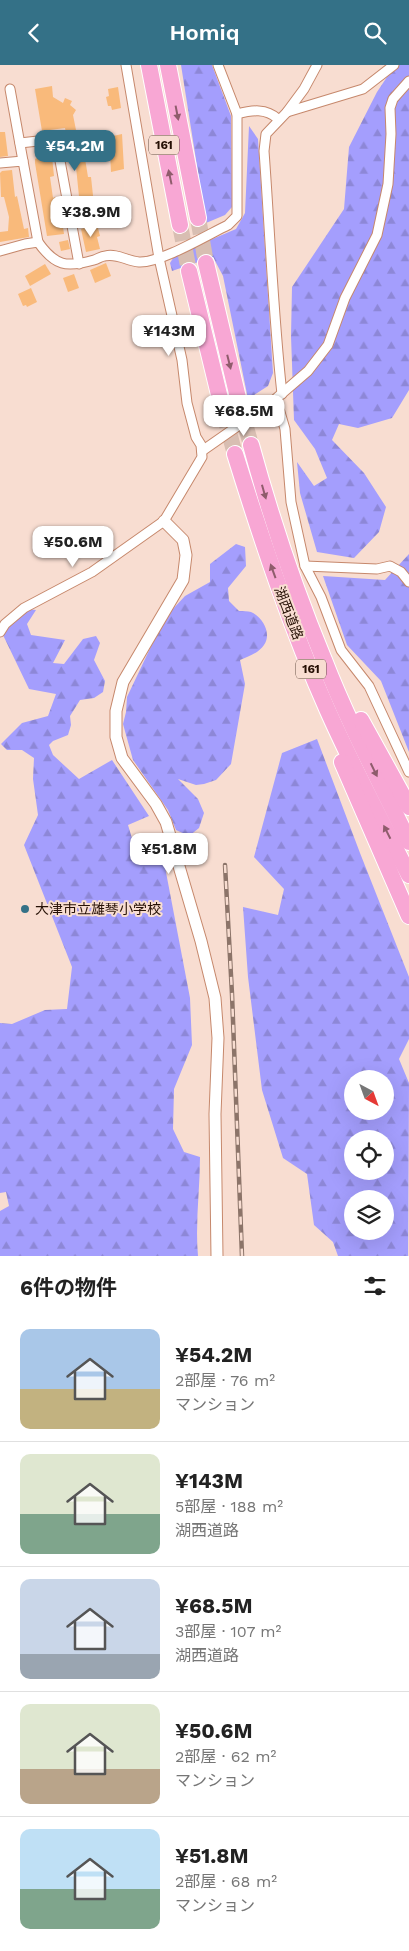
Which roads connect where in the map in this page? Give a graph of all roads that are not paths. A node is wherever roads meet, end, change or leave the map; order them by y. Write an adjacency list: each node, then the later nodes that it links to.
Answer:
1 (126, 65): 19 (street)
2 (149, 65): 16 (highway, 161, one-way to 2)
3 (168, 65): 15 (highway, 161, one-way to 15)
4 (218, 65): 10 (street)
5 (318, 65): 9 (street)
6 (394, 65): 9 (street)
7 (409, 81): 23 (street)
8 (10, 89): 12 (street)
9 (287, 112): 11 (street)
10 (237, 114): 11 (street); 19 (street)
11 (278, 119): 23 (street)
12 (20, 143): 13 (street); 21 (street)
13 (23, 161): 14 (street); 17 (street)
14 (0, 163)
15 (198, 218)
16 (180, 225)
17 (38, 242): 18 (street); 21 (street)
18 (0, 251)
19 (159, 258): 21 (street); 28 (street)
20 (206, 263): 24 (highway, one-way to 24)
21 (79, 264)
22 (189, 271): 26 (highway)
23 (282, 394): 25 (street)
24 (239, 402)
25 (272, 402): 28 (street); 31 (street)
26 (223, 411)
27 (250, 445): 33 (highway, 湖西道路 / 161, one-way to 33)
28 (202, 451): 30 (street)
29 (235, 453): 35 (highway, 湖西道路 / 161, one-way to 29)
30 (164, 521): 34 (street); 41 (street)
31 (305, 566): 32 (street); 36 (street)
32 (409, 582)
33 (306, 613): 37 (highway); 38 (highway, 湖西道路 / 161, one-way to 38)
34 (0, 631)
35 (303, 650): 39 (highway, 湖西道路 / 161, one-way to 35); 40 (highway)
36 (409, 773)
37 (409, 807)
38 (409, 842)
39 (409, 875)
40 (409, 916)
41 (217, 1256)

